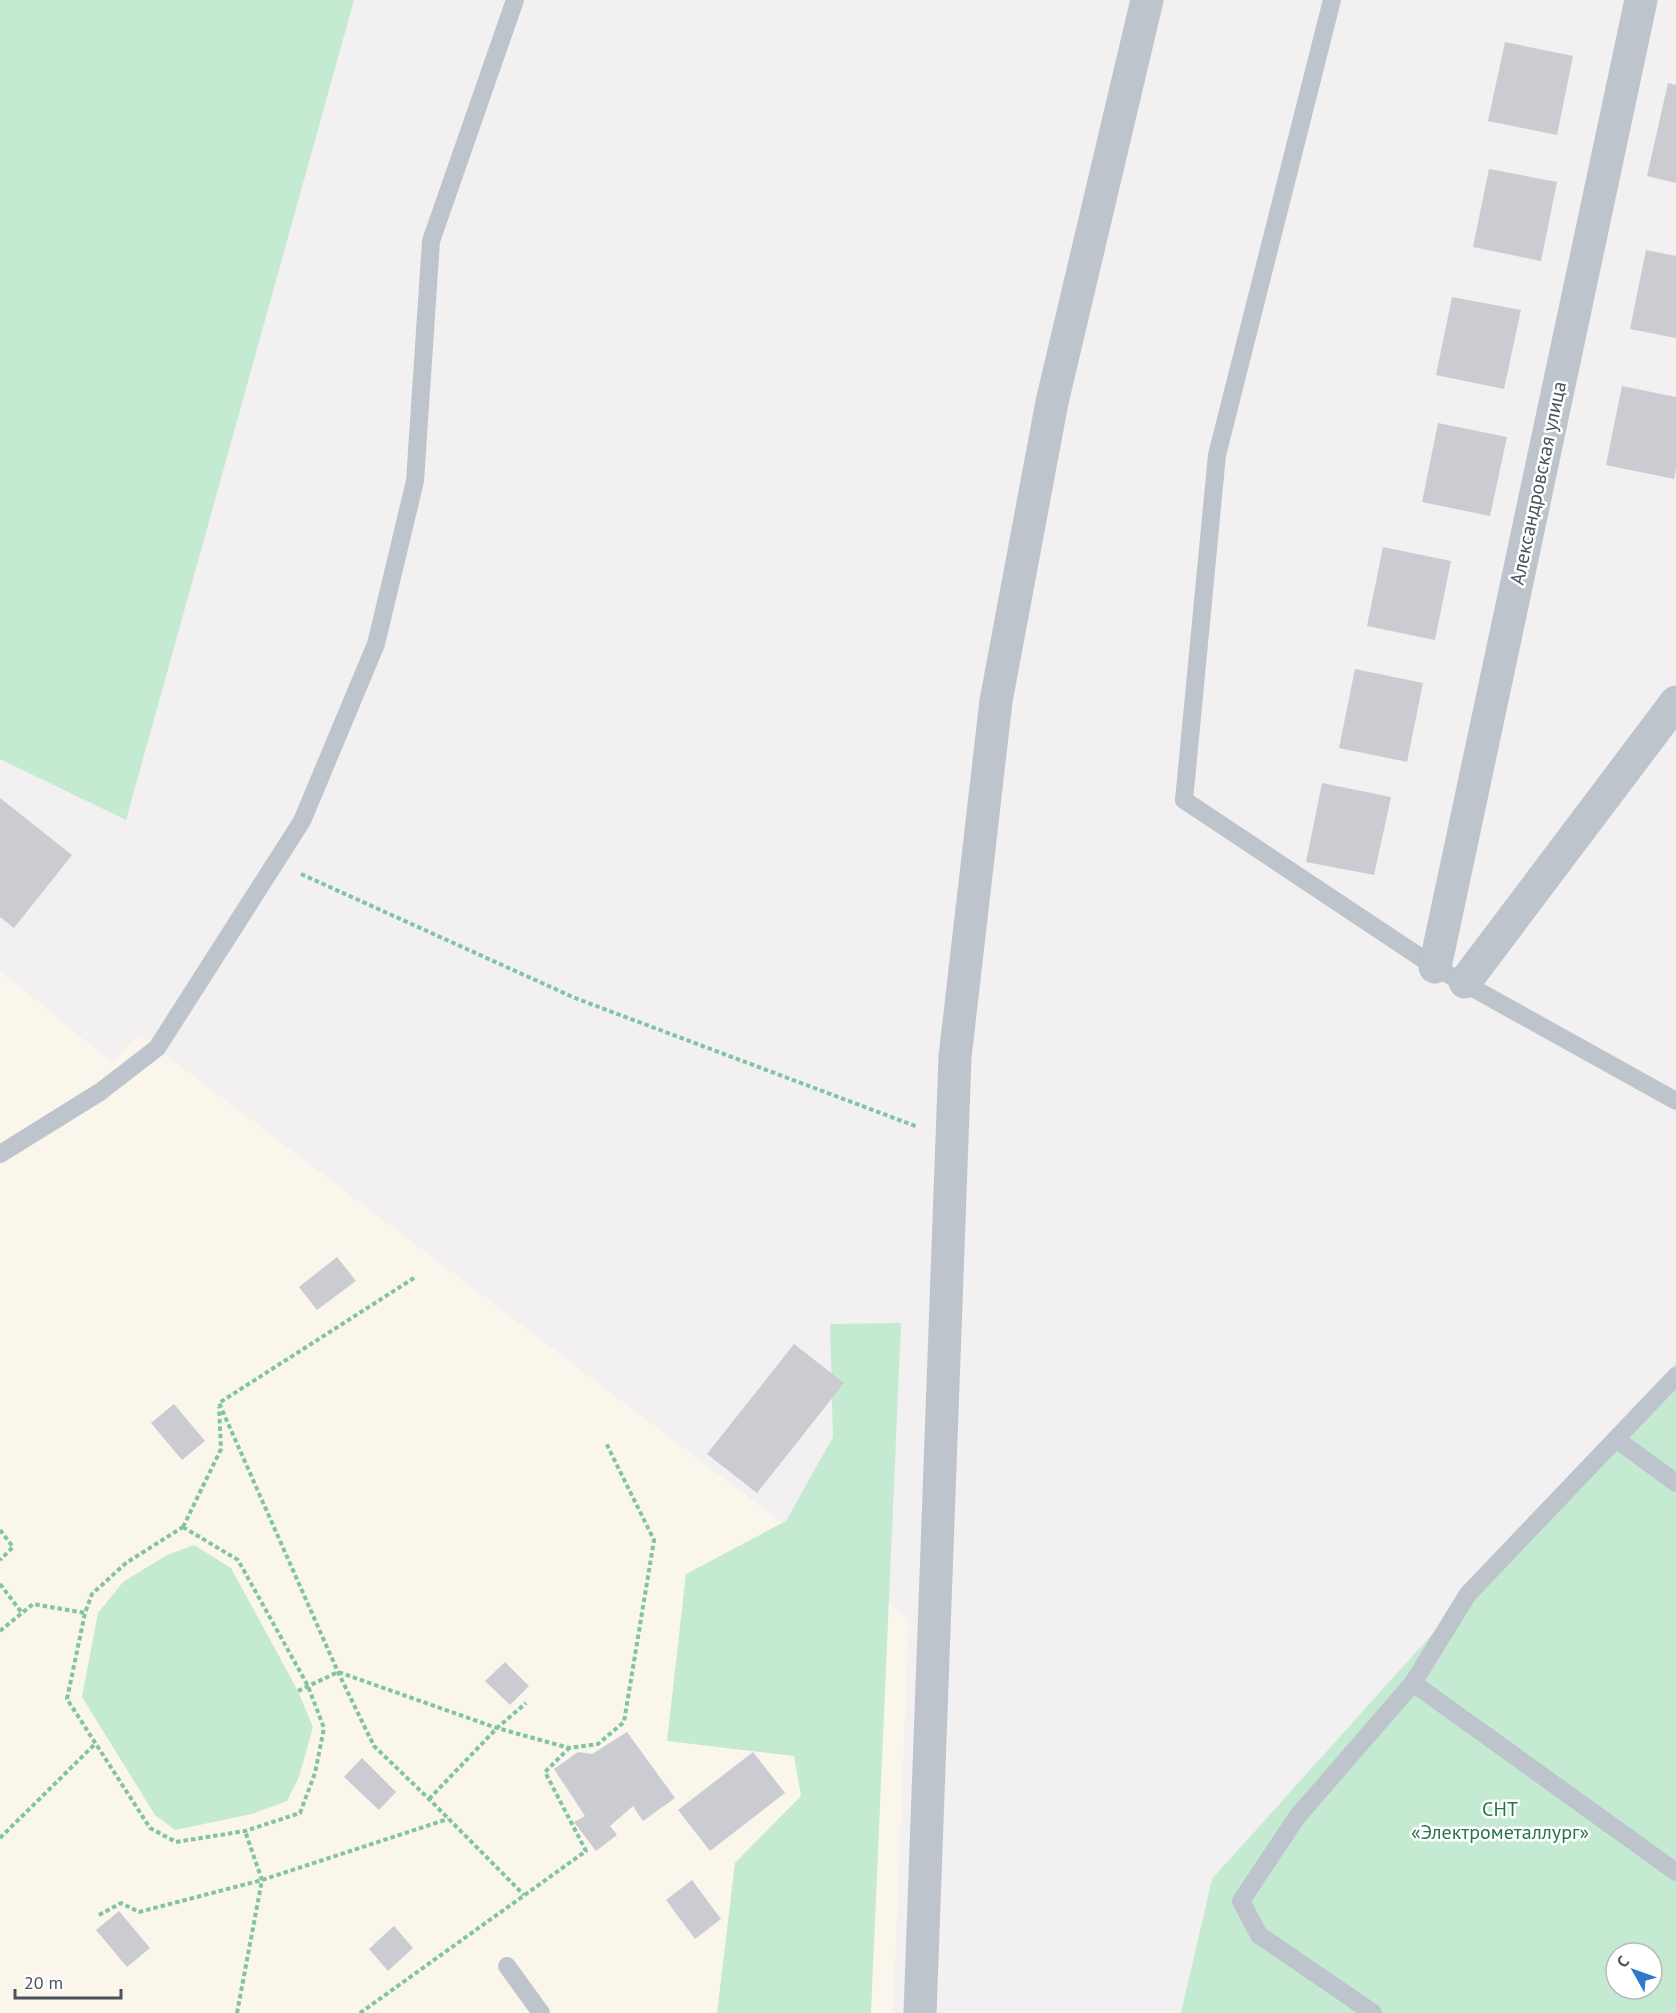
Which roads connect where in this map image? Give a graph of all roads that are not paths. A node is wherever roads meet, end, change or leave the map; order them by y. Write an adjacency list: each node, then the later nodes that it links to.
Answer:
1 (515, 0): 9 (lane)
2 (1147, 0): 17 (street)
3 (1332, 0): 6 (lane)
4 (1641, 0): 6 (street, Александровская улица)
5 (1676, 702): 7 (street)
6 (1435, 967): 7 (lane)
7 (1465, 982): 8 (lane)
8 (1676, 1101)
9 (0, 1154)
10 (1676, 1376): 11 (lane)
11 (1616, 1439): 12 (lane); 13 (lane)
12 (1676, 1483)
13 (1413, 1683): 14 (lane); 18 (lane)
14 (1676, 1872)
15 (507, 1966): 16 (lane)
16 (541, 2013)
17 (920, 2013)
18 (1373, 2013)

